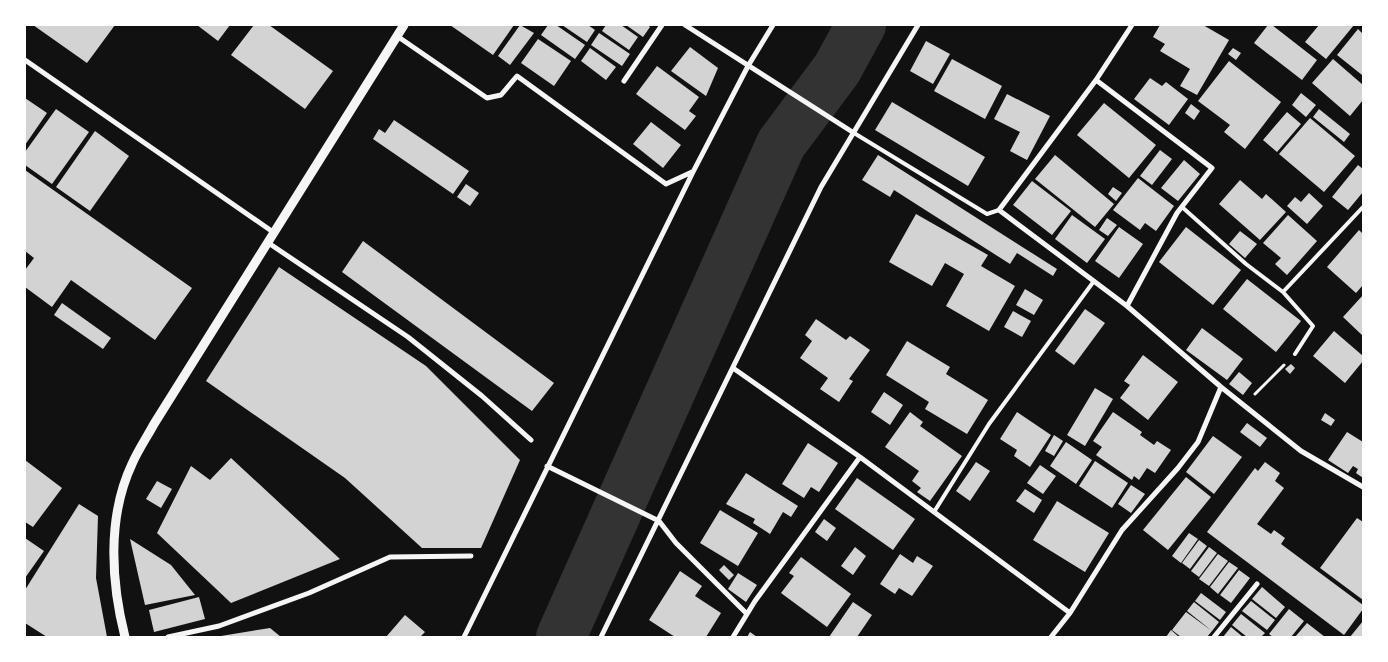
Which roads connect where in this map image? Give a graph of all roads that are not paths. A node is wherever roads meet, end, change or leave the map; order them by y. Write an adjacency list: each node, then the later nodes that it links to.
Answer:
1 (404, 25): 7 (street)
2 (662, 25): 11 (street)
3 (685, 25): 9 (street)
4 (773, 25): 9 (street)
5 (918, 25): 12 (street)
6 (1132, 25): 10 (street)
7 (397, 36): 13 (street); 17 (street)
8 (25, 60): 17 (street)
9 (748, 66): 12 (street); 13 (street)
10 (1096, 80): 14 (street); 16 (street)
11 (624, 82)
12 (854, 133): 16 (lane); 23 (street)
13 (693, 172): 27 (street)
14 (1181, 206): 20 (lane); 21 (street)
15 (1363, 207): 20 (lane)
16 (999, 210): 19 (street)
17 (273, 232): 18 (street)
18 (267, 242): 25 (street); 35 (street)
19 (1094, 281): 21 (street); 29 (lane)
20 (1283, 292): 22 (lane)
21 (1127, 306): 24 (street)
22 (1295, 354)
23 (733, 368): 26 (street); 30 (street)
24 (1221, 386): 28 (street); 33 (street)
25 (531, 440)
26 (860, 456): 29 (street); 34 (street)
27 (547, 466): 30 (street); 37 (street)
28 (1363, 487)
29 (934, 512): 33 (street)
30 (659, 521): 34 (street); 38 (street)
31 (471, 556): 36 (street)
32 (1257, 584): 41 (street)
33 (1070, 613): 40 (street)
34 (746, 614): 39 (street)
35 (125, 637)
36 (168, 637)
37 (464, 637)
38 (601, 637)
39 (733, 637)
40 (1051, 637)
41 (1214, 637)

